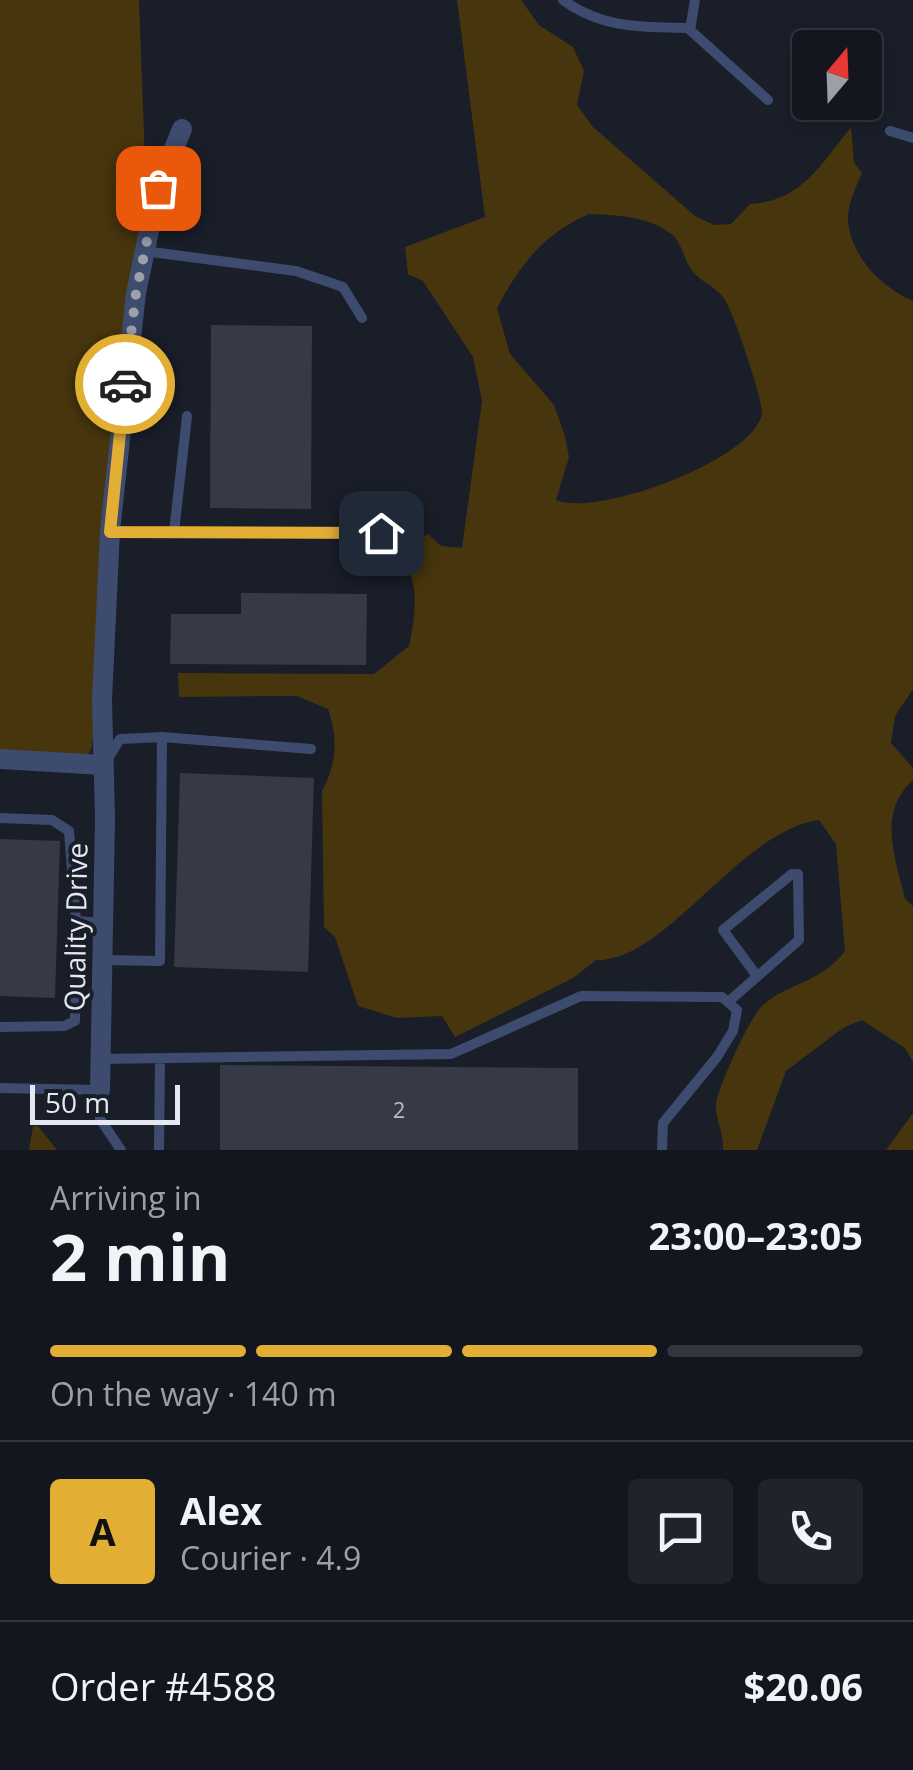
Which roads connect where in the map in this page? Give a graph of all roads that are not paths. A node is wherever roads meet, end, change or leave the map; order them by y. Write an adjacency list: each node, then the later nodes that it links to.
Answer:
1 (563, 0): 3 (lane)
2 (695, 0): 3 (lane)
3 (690, 28): 4 (lane)
4 (768, 100)
5 (182, 129): 8 (street, Quality Drive)
6 (890, 131): 7 (lane)
7 (913, 138)
8 (144, 250): 9 (lane); 11 (street, Quality Drive)
9 (362, 318)
10 (187, 416): 12 (lane)
11 (110, 532): 12 (lane); 17 (street, Quality Drive)
12 (174, 532): 13 (lane)
13 (381, 533)
14 (162, 737): 15 (lane); 17 (lane); 21 (lane)
15 (311, 749)
16 (0, 759): 17 (street)
17 (104, 765): 20 (street, Quality Drive)
18 (0, 818): 19 (lane)
19 (76, 921): 20 (lane); 24 (lane)
20 (102, 922): 21 (street, Quality Drive)
21 (101, 960): 26 (street, Quality Drive)
22 (757, 976): 22 (lane); 23 (lane)
23 (728, 1002): 25 (lane); 31 (lane)
24 (0, 1027)
25 (160, 1058): 26 (lane); 30 (lane)
26 (100, 1059): 28 (street, Quality Drive)
27 (0, 1088): 28 (lane)
28 (100, 1090): 29 (lane)
29 (117, 1146)
30 (160, 1150)
31 (662, 1150)

